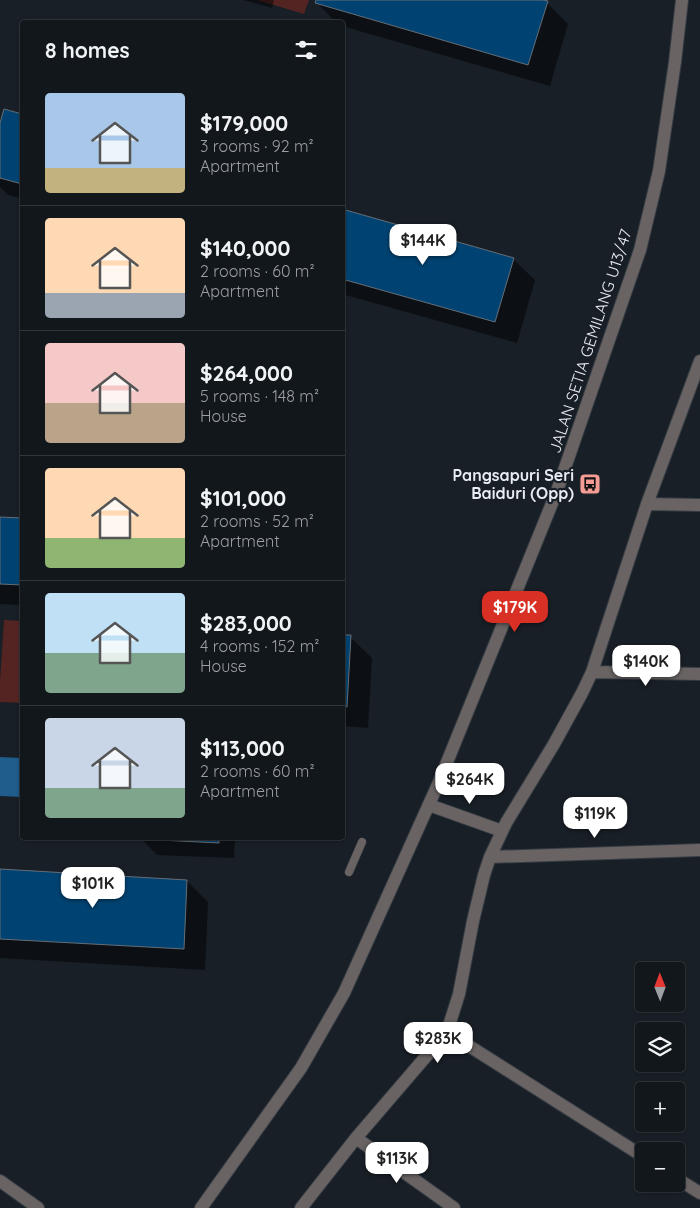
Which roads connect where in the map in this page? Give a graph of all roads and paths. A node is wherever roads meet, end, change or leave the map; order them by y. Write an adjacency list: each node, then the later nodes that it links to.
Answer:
1 (682, 0): 7 (street, JALAN SETIA GEMILANG U13/47)
2 (700, 361): 3 (street)
3 (647, 504): 4 (street); 5 (street)
4 (700, 505)
5 (592, 672): 6 (street); 8 (street)
6 (700, 674)
7 (429, 806): 8 (street); 20 (street, JALAN SETIA GEMILANG U13/47)
8 (502, 831): 11 (street)
9 (362, 842): 12 (lane)
10 (700, 850): 11 (street)
11 (490, 857): 13 (street)
12 (349, 872)
13 (447, 1032): 14 (street); 15 (street)
14 (356, 1138): 21 (street); 22 (street)
15 (635, 1151)
16 (0, 1181): 19 (street)
17 (685, 1184): 18 (street)
18 (700, 1193)
19 (38, 1208)
20 (201, 1208)
21 (301, 1208)
22 (454, 1208)

